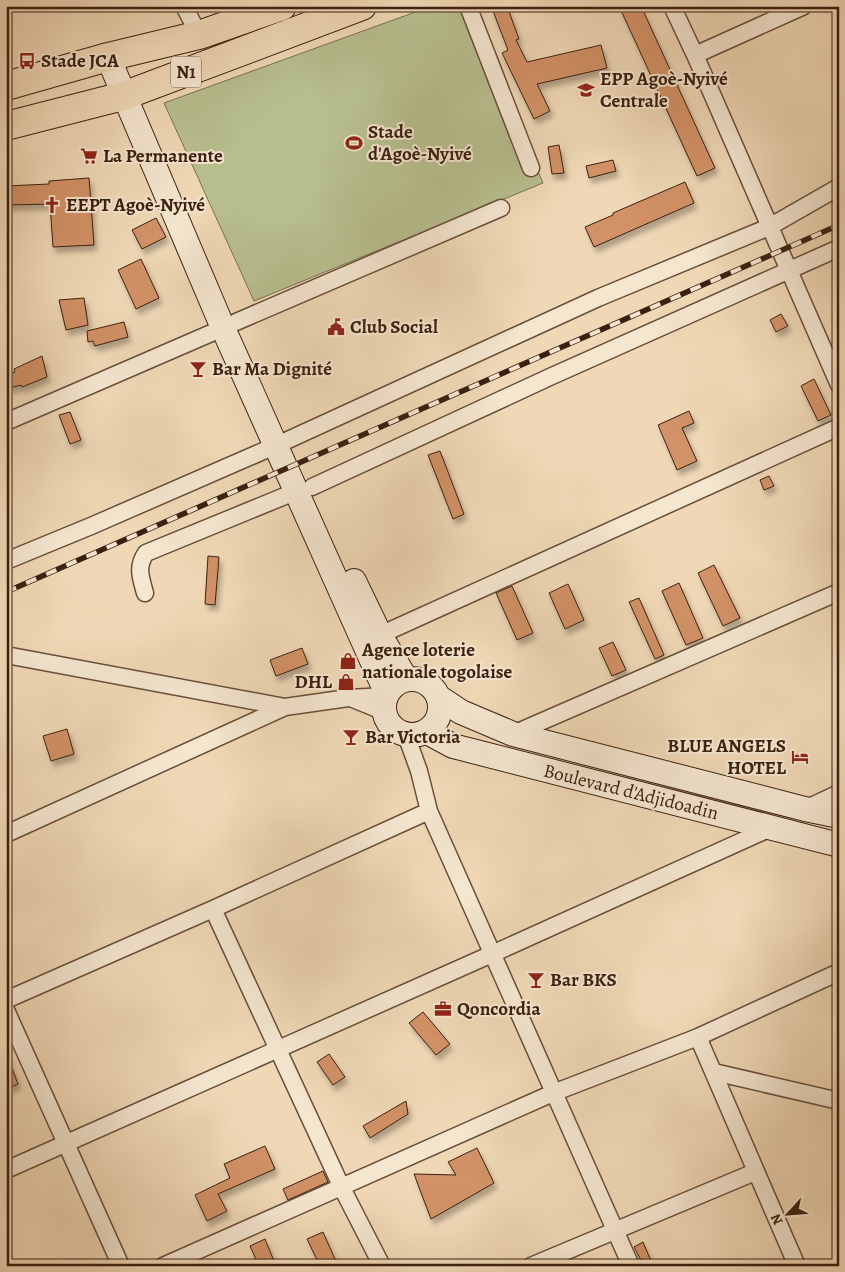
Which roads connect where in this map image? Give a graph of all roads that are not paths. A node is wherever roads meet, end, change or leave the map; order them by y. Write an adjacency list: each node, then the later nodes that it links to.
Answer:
1 (184, 6): 7 (street)
2 (282, 6): 7 (highway, N1)
3 (362, 6): 11 (highway, N1)
4 (468, 6): 13 (street)
5 (672, 6): 9 (street)
6 (804, 6): 9 (street)
7 (199, 35): 8 (highway, N1)
8 (115, 55): 10 (highway, N1); 11 (main road)
9 (695, 55): 16 (street)
10 (6, 86)
11 (131, 93): 12 (highway, N1); 19 (main road)
12 (6, 126)
13 (532, 168)
14 (839, 188): 16 (street)
15 (501, 208): 19 (street)
16 (769, 227): 18 (street); 23 (street)
17 (839, 248): 18 (street)
18 (788, 270): 20 (street); 24 (street)
19 (230, 325): 21 (street); 23 (main road)
20 (839, 384)
21 (6, 422)
22 (839, 427): 28 (street)
23 (283, 442): 24 (main road); 25 (street)
24 (304, 489): 27 (street); 28 (main road); 32 (main road)
25 (6, 561)
26 (839, 592): 35 (street)
27 (145, 593)
28 (380, 635): 30 (main road)
29 (6, 655): 33 (street)
30 (406, 679): 31 (main road); 32 (main road)
31 (440, 698): 34 (main road); 35 (main road, Boulevard d'Adjidoadin)
32 (386, 701): 33 (street); 34 (main road)
33 (285, 707): 41 (street)
34 (417, 734): 38 (street); 40 (main road, Boulevard d'Adjidoadin)
35 (513, 734): 37 (main road, Boulevard d'Adjidoadin)
36 (839, 793): 37 (street)
37 (805, 809): 39 (main road, Boulevard d'Adjidoadin)
38 (429, 811): 43 (street); 44 (street)
39 (839, 816)
40 (773, 827): 42 (main road, Boulevard d'Adjidoadin); 44 (street)
41 (6, 834)
42 (839, 845)
43 (213, 909): 46 (street); 49 (street)
44 (492, 954): 49 (street); 51 (street)
45 (839, 972): 48 (street)
46 (6, 1000)
47 (6, 1010): 53 (street)
48 (698, 1037): 50 (street); 51 (street)
49 (278, 1049): 53 (street); 56 (street)
50 (714, 1072): 52 (street); 55 (street)
51 (554, 1093): 56 (street); 57 (street)
52 (839, 1101)
53 (66, 1143): 54 (street); 58 (street)
54 (6, 1170)
55 (755, 1172): 57 (street); 63 (street)
56 (342, 1188): 59 (street); 60 (street)
57 (616, 1229): 61 (street); 62 (street)
58 (120, 1266)
59 (163, 1266)
60 (382, 1266)
61 (531, 1266)
62 (632, 1266)
63 (797, 1266)

